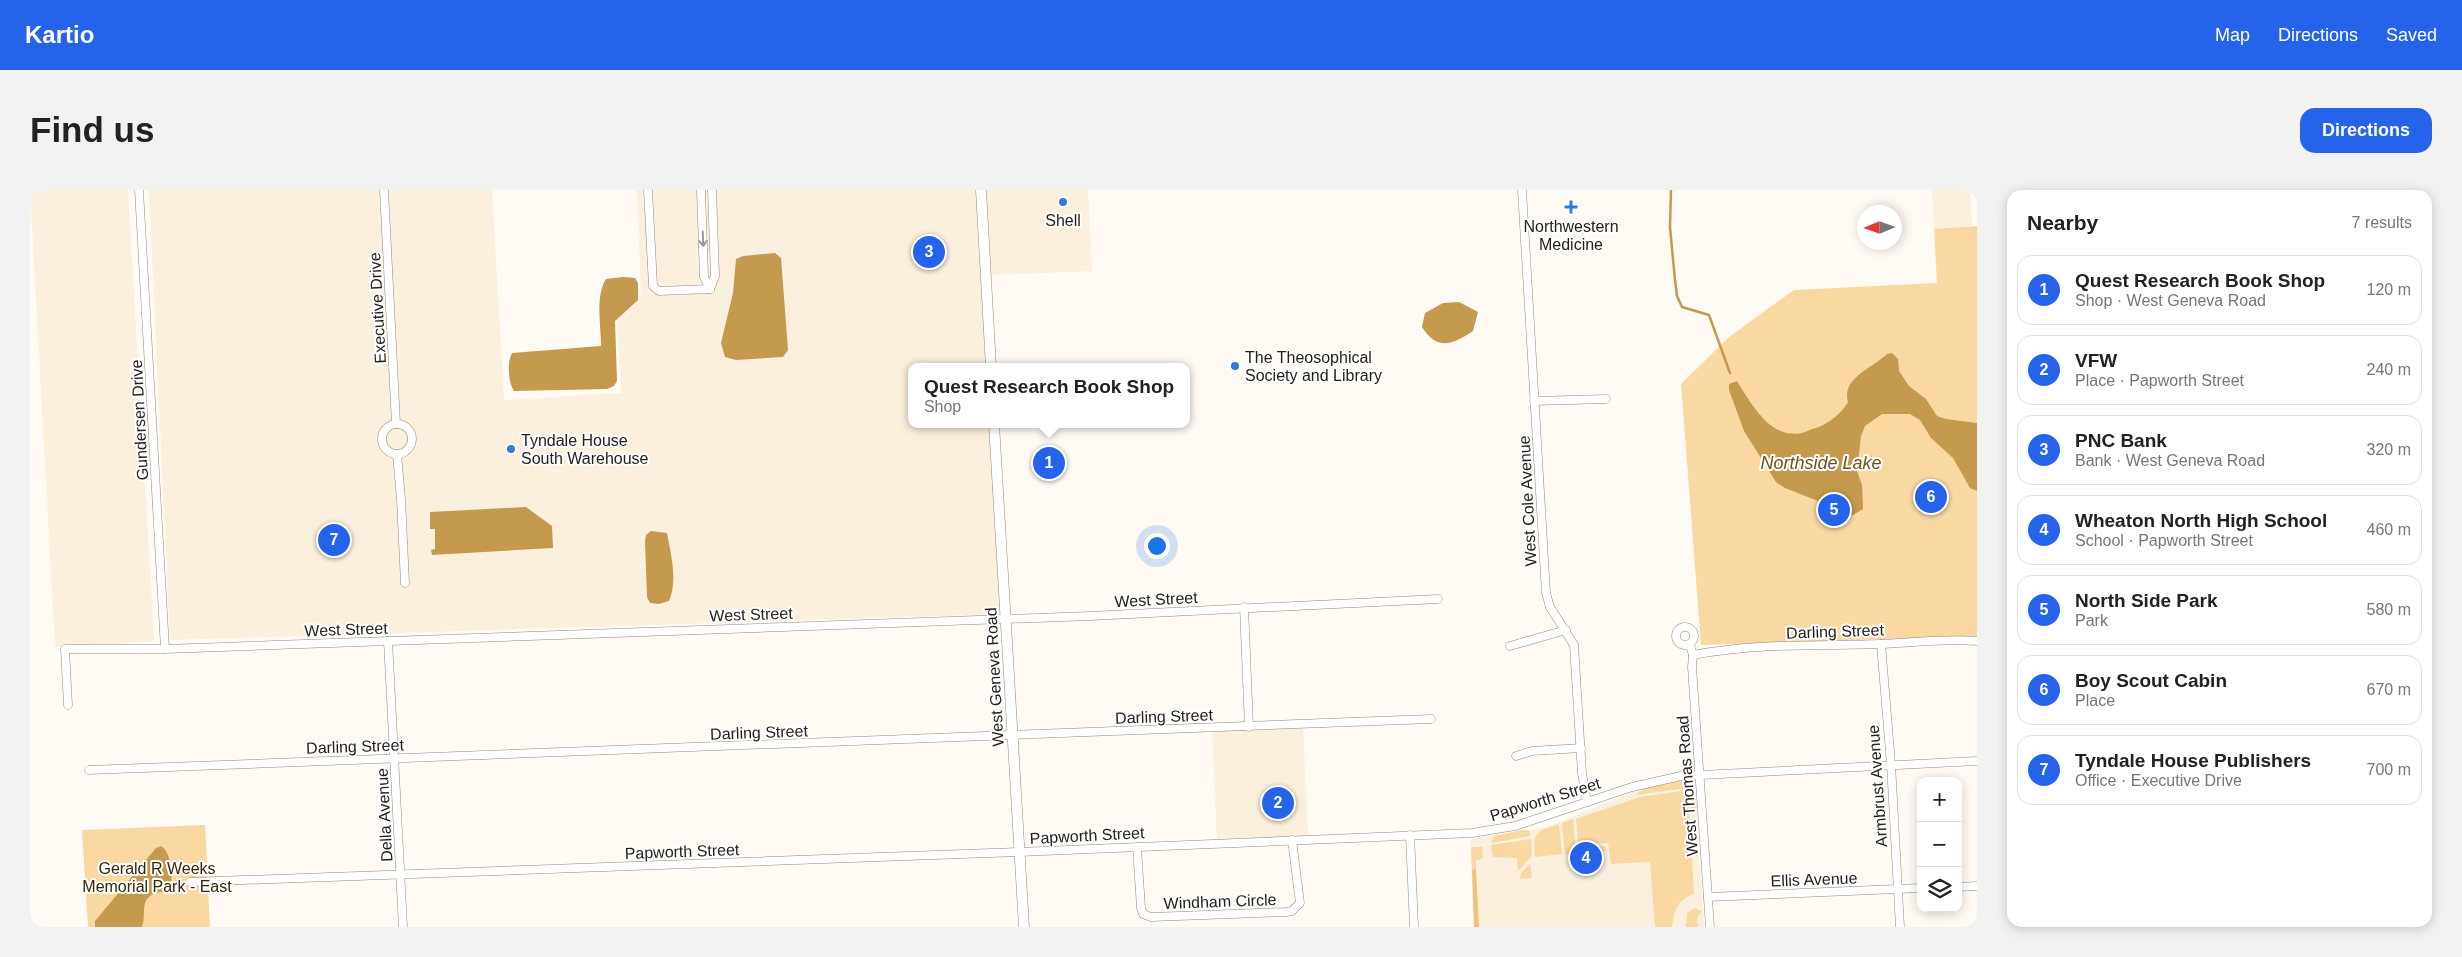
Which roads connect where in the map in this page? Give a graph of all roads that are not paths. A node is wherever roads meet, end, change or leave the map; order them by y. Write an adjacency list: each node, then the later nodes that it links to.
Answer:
1 (139, 190): 25 (street, Gundersen Drive)
2 (384, 190): 12 (street, Executive Drive)
3 (648, 190): 8 (street)
4 (701, 190): 8 (street, one-way to 8)
5 (712, 190): 8 (street)
6 (981, 190): 9 (main road)
7 (1522, 190): 11 (street, West Cole Avenue)
8 (710, 289)
9 (991, 363)
10 (1606, 399): 11 (street)
11 (1534, 401): 19 (street, West Cole Avenue)
12 (396, 424): 14 (street); 14 (street)
13 (994, 428): 18 (main road, West Geneva Road)
14 (397, 454): 15 (street)
15 (405, 583)
16 (1438, 599): 17 (street, West Street)
17 (1244, 607): 18 (street, West Street); 29 (street)
18 (1005, 618): 20 (street, West Street); 30 (main road, West Geneva Road)
19 (1566, 630): 24 (street); 31 (street, West Cole Avenue)
20 (388, 641): 25 (street, West Street); 33 (street, Della Avenue)
21 (1977, 641): 23 (street, Darling Street)
22 (1690, 644): 26 (street, West Thomas Road)
23 (1881, 644): 26 (street, Darling Street); 35 (street, Armbrust Avenue)
24 (1510, 646)
25 (165, 649): 27 (street, West Street)
26 (1693, 655): 37 (street, West Thomas Road)
27 (68, 706)
28 (1431, 719): 29 (street, Darling Street)
29 (1249, 727): 30 (street, Darling Street)
30 (1012, 736): 33 (street, Darling Street); 42 (main road, West Geneva Road)
31 (1581, 748): 32 (street); 38 (street, West Cole Avenue)
32 (1516, 756)
33 (395, 758): 36 (street, Darling Street); 43 (street, Della Avenue)
34 (1977, 761): 35 (street, Papworth Street)
35 (1891, 764): 37 (street, Papworth Street); 48 (street, Armbrust Avenue)
36 (89, 770)
37 (1700, 774): 38 (street, Papworth Street); 49 (street, West Thomas Road)
38 (1587, 802): 39 (street, Papworth Street)
39 (1410, 835): 40 (street, Papworth Street); 52 (street)
40 (1292, 840): 41 (street, Papworth Street); 41 (street, Windham Circle)
41 (1137, 847): 42 (street, Papworth Street)
42 (1019, 852): 43 (street, Papworth Street); 51 (main road, West Geneva Road)
43 (400, 875): 44 (street, Papworth Street); 50 (street, Della Avenue)
44 (190, 882)
45 (1977, 886): 46 (street)
46 (1962, 887)
47 (1917, 888): 48 (street, Ellis Avenue)
48 (1897, 889): 49 (street, Ellis Avenue); 54 (street, Armbrust Avenue)
49 (1708, 897): 53 (street, West Thomas Road)
50 (403, 927)
51 (1024, 927)
52 (1414, 927)
53 (1710, 927)
54 (1900, 927)

